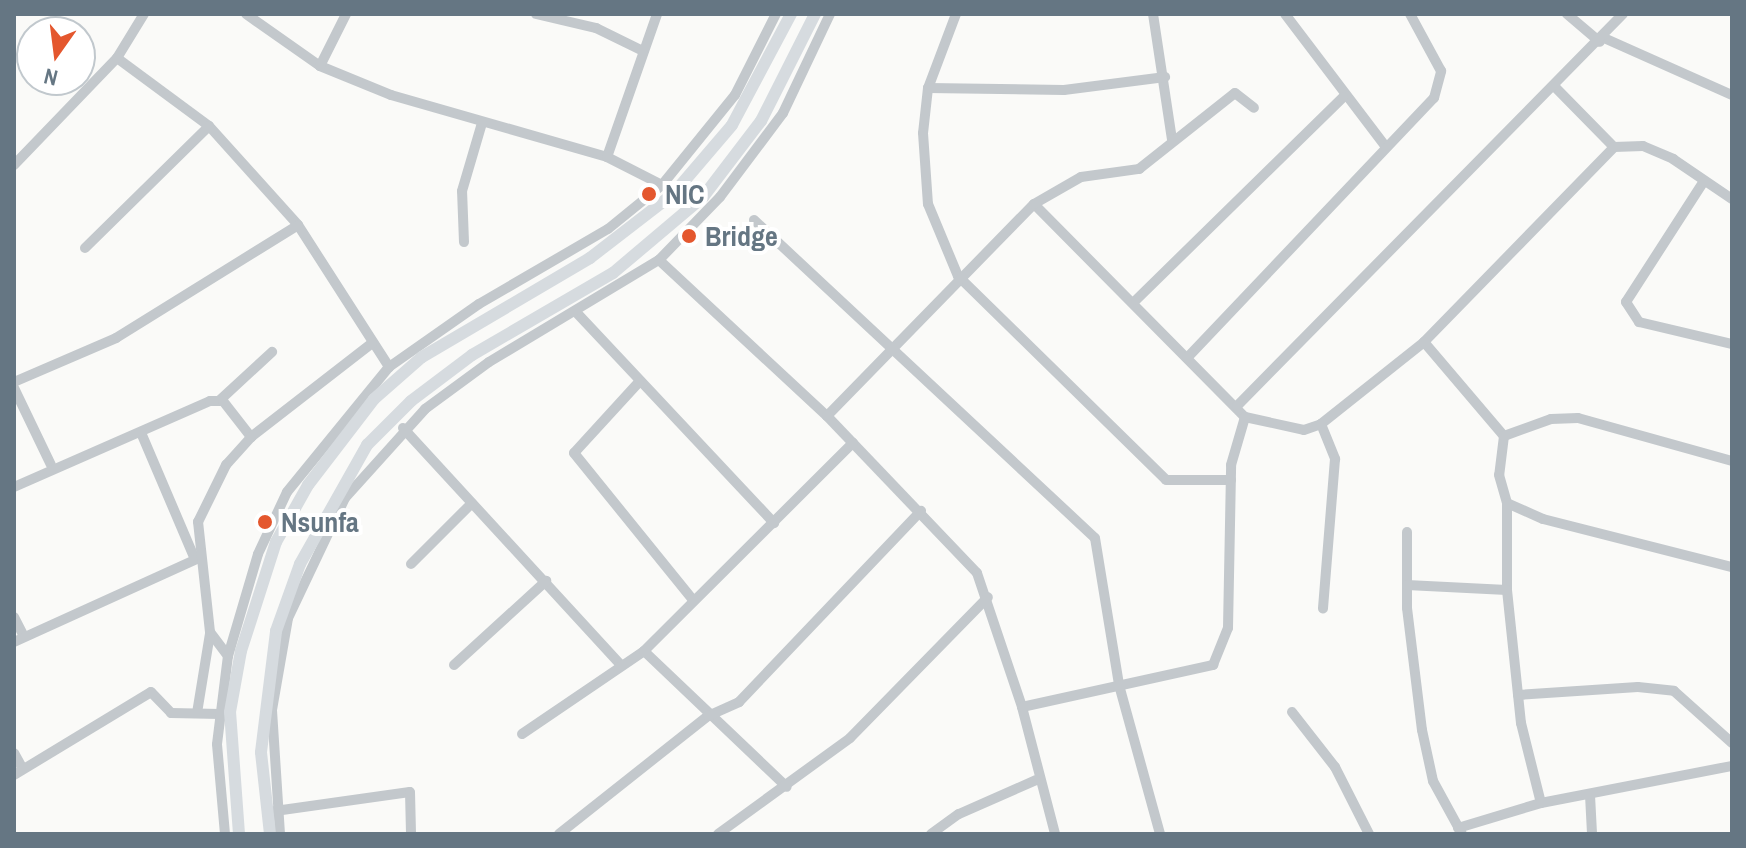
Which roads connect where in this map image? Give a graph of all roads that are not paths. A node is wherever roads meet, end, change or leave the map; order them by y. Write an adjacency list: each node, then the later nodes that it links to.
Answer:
1 (144, 14): 18 (street)
2 (246, 14): 19 (street)
3 (346, 14): 19 (street)
4 (536, 14): 17 (street)
5 (657, 14): 17 (street)
6 (776, 14): 34 (street)
7 (791, 14): 109 (main road)
8 (815, 14): 110 (main road)
9 (830, 14): 41 (street)
10 (956, 14): 22 (street)
11 (1153, 14): 20 (street)
12 (1285, 14): 24 (street)
13 (1410, 14): 29 (street)
14 (1567, 14): 16 (street)
15 (1623, 14): 16 (street)
16 (1602, 40): 21 (street); 23 (street)
17 (643, 51): 31 (street)
18 (117, 58): 27 (street); 32 (street)
19 (320, 66): 26 (street)
20 (1165, 77): 22 (street); 28 (street)
21 (1555, 87): 30 (street); 55 (street)
22 (928, 88): 42 (street)
23 (1731, 92)
24 (1343, 97): 29 (street); 43 (street)
25 (1254, 108): 28 (street)
26 (482, 123): 31 (street); 39 (street)
27 (209, 126): 38 (street); 40 (street)
28 (1172, 140): 36 (street)
29 (1386, 147): 50 (street)
30 (1614, 147): 33 (street); 45 (street)
31 (607, 157): 34 (street)
32 (14, 165)
33 (1704, 181): 35 (street); 47 (street)
34 (662, 185): 51 (street)
35 (1732, 199)
36 (1034, 204): 42 (street); 43 (street)
37 (754, 220): 48 (street)
38 (298, 225): 46 (street); 53 (street)
39 (464, 242)
40 (85, 248)
41 (659, 260): 44 (street); 56 (street)
42 (958, 276): 48 (street); 66 (street)
43 (1136, 300): 50 (street)
44 (575, 311): 52 (street); 59 (street)
45 (1424, 342): 58 (street); 61 (street)
46 (372, 343): 51 (street); 62 (street)
47 (1732, 344)
48 (897, 348): 56 (street); 89 (street)
49 (272, 352): 54 (street)
50 (1187, 358): 55 (street)
51 (389, 367): 86 (street)
52 (639, 382): 71 (street); 80 (street)
53 (14, 385): 65 (street)
54 (220, 400): 60 (street); 62 (street)
55 (1237, 406): 57 (street)
56 (827, 416): 63 (street)
57 (1245, 417): 58 (street); 66 (street)
58 (1321, 424): 81 (street)
59 (403, 428): 68 (street); 105 (street)
60 (142, 435): 65 (street); 73 (street)
61 (1504, 436): 64 (street); 69 (street)
62 (251, 437): 73 (street)
63 (853, 443): 70 (street); 71 (street)
64 (1732, 461)
65 (51, 465): 67 (street)
66 (1231, 480): 89 (street)
67 (14, 487)
68 (472, 503): 74 (street); 76 (street)
69 (1507, 503): 75 (street); 78 (street)
70 (921, 511): 79 (street); 95 (street)
71 (774, 523): 80 (street)
72 (1407, 532): 77 (street)
73 (198, 558): 83 (street); 84 (street)
74 (411, 564)
75 (1732, 567)
76 (546, 581): 87 (street); 88 (street)
77 (1407, 585): 78 (street); 107 (street)
78 (1507, 590): 90 (street)
79 (988, 597): 91 (street); 102 (street)
80 (693, 600): 85 (street)
81 (1323, 609)
82 (14, 617): 84 (street)
83 (210, 634): 86 (street); 93 (street)
84 (19, 638)
85 (644, 651): 88 (street); 95 (street)
86 (228, 656): 94 (street)
87 (454, 665)
88 (621, 665): 96 (street)
89 (1119, 685): 91 (street); 117 (street)
90 (1518, 695): 97 (street); 104 (street)
91 (1022, 707): 101 (street)
92 (1292, 712): 118 (street)
93 (197, 713): 94 (street); 100 (street)
94 (220, 714): 108 (street)
95 (708, 716): 102 (street); 113 (street)
96 (522, 734)
97 (1732, 743)
98 (14, 753): 100 (street)
99 (1732, 766): 103 (street)
100 (19, 772)
101 (1036, 780): 106 (street); 116 (street)
102 (787, 787): 114 (street)
103 (1590, 795): 104 (street); 119 (street)
104 (1541, 803): 107 (street)
105 (275, 811): 111 (street); 112 (street)
106 (944, 831): 115 (street)
107 (1460, 831)
108 (225, 834)
109 (239, 834)
110 (270, 834)
111 (280, 834)
112 (411, 834)
113 (559, 834)
114 (718, 834)
115 (931, 834)
116 (1055, 834)
117 (1160, 834)
118 (1369, 834)
119 (1592, 834)

